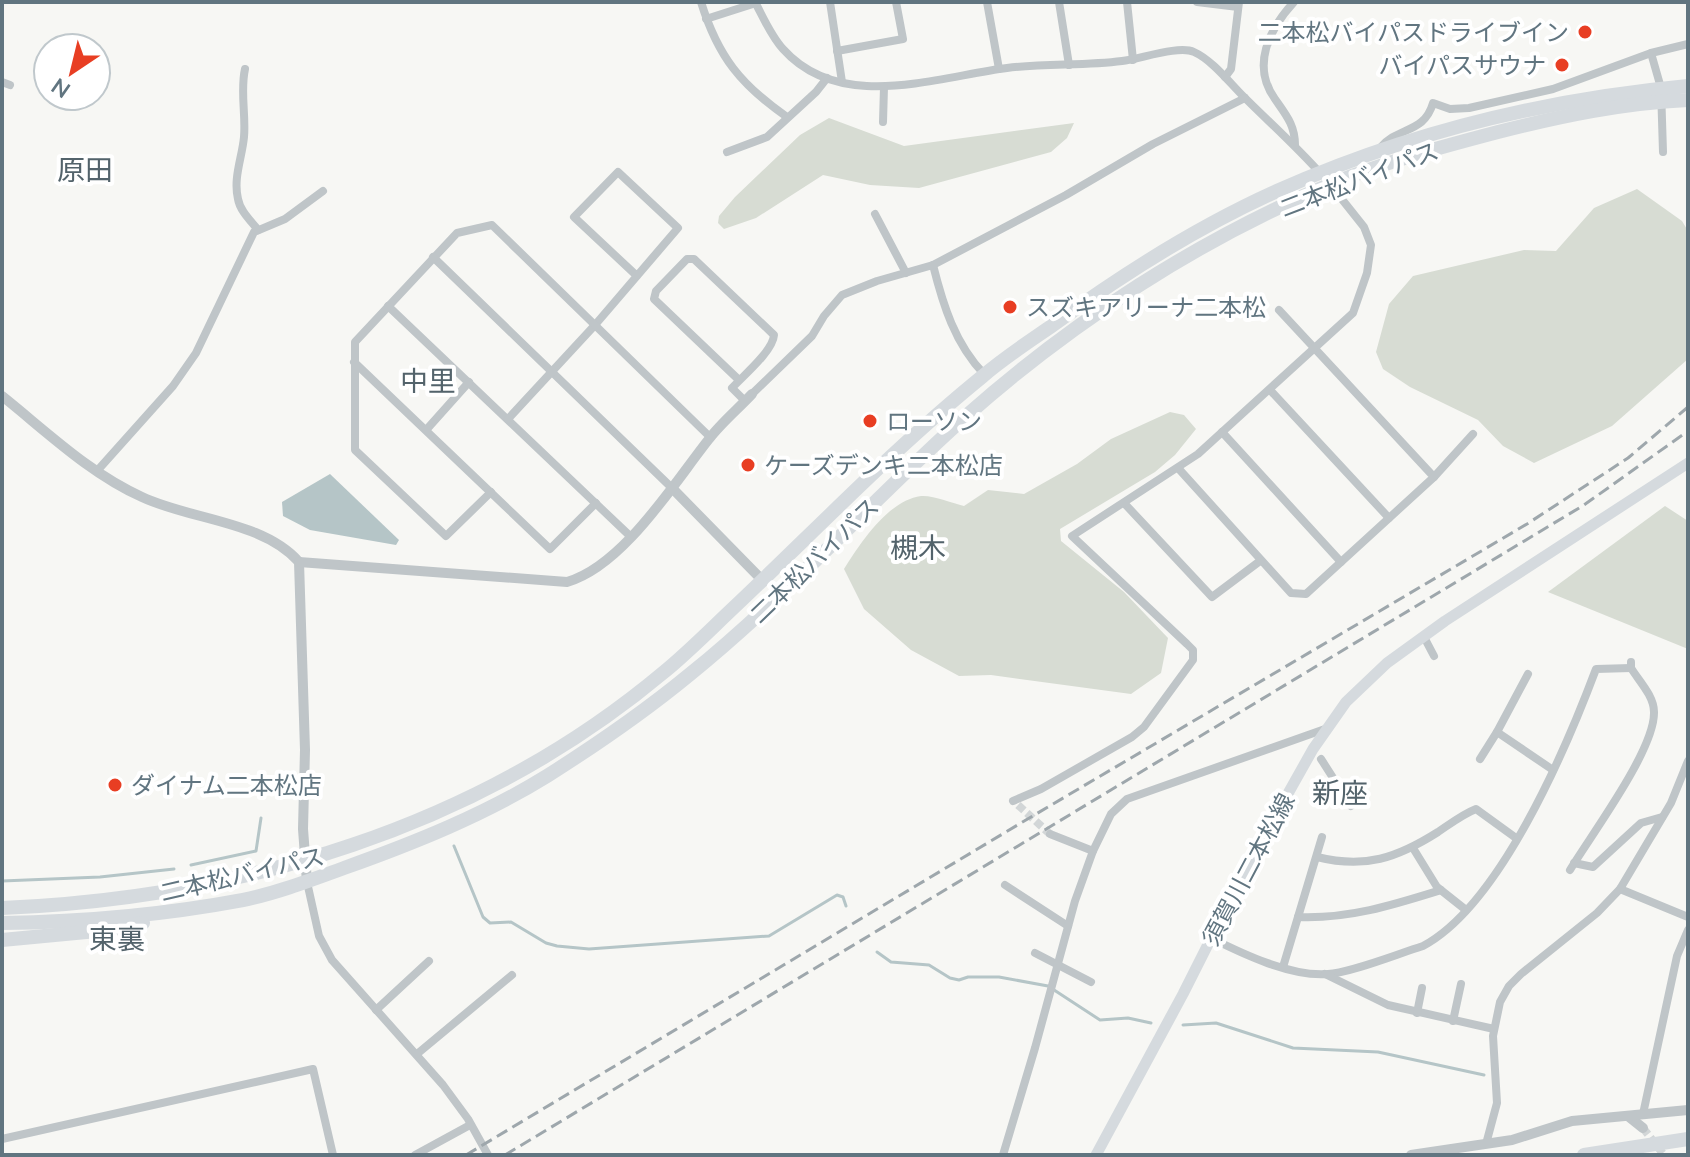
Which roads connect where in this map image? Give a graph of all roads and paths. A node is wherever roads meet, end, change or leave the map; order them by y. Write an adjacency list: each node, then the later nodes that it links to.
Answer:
1 (701, 2): 11 (street)
2 (830, 2): 13 (street)
3 (896, 2): 13 (street)
4 (987, 2): 18 (street)
5 (1059, 2): 16 (street)
6 (1127, 2): 15 (street)
7 (1197, 2): 10 (street)
8 (1294, 2): 29 (street)
9 (755, 3): 11 (street); 20 (street)
10 (1239, 4): 19 (street)
11 (706, 19): 27 (street)
12 (1688, 44): 14 (street)
13 (837, 51): 21 (street)
14 (1651, 53): 24 (street); 32 (street)
15 (1133, 60): 16 (street); 19 (street)
16 (1069, 65): 18 (street)
17 (245, 69): 36 (street)
18 (999, 69): 23 (street)
19 (1225, 77): 25 (street)
20 (827, 78): 21 (street); 27 (street)
21 (842, 82): 23 (street)
22 (1688, 86): 24 (highway, 二本松バイパス)
23 (884, 87): 28 (street)
24 (1662, 95): 26 (highway, 二本松バイパス); 31 (street); 32 (highway, 二本松バイパス); 33 (highway, 二本松バイパス)
25 (1245, 98): 29 (street); 38 (street)
26 (1688, 100)
27 (787, 117): 30 (street)
28 (883, 122)
29 (1295, 145): 33 (street)
30 (727, 152)
31 (1663, 152)
32 (1375, 155): 33 (highway, 二本松バイパス)
33 (1325, 179): 44 (street); 47 (highway, 二本松バイパス); 91 (highway, 二本松バイパス)
34 (323, 191): 36 (street)
35 (875, 214): 39 (street)
36 (258, 230): 60 (street)
37 (433, 257): 41 (street); 43 (street); 46 (street)
38 (933, 265): 39 (street); 47 (street)
39 (906, 273): 52 (street)
40 (637, 276): 40 (street); 43 (street)
41 (388, 306): 45 (street); 49 (street)
42 (1279, 310): 44 (street)
43 (595, 325): 46 (street); 57 (street)
44 (1314, 349): 50 (street); 61 (street)
45 (354, 362): 54 (street); 63 (street)
46 (552, 371): 53 (street); 62 (street)
47 (984, 374): 71 (highway, 二本松バイパス)
48 (739, 380): 48 (street); 52 (street)
49 (469, 382): 53 (street); 54 (street)
50 (1270, 390): 55 (street); 66 (street)
51 (2, 396): 60 (street)
52 (748, 398): 57 (street)
53 (508, 419): 64 (street)
54 (427, 429): 63 (street)
55 (1222, 432): 59 (street); 70 (street)
56 (1473, 434): 61 (street)
57 (710, 437): 62 (street)
58 (1688, 463): 72 (main road, 須賀川二本松線)
59 (1178, 468): 65 (street); 68 (street)
60 (97, 471): 69 (street)
61 (1434, 477): 66 (street)
62 (673, 489): 67 (street); 71 (street)
63 (491, 492): 64 (street)
64 (596, 503): 67 (street)
65 (1124, 503): 68 (street); 81 (street)
66 (1389, 518): 70 (street)
67 (630, 536): 69 (street)
68 (1260, 561): 70 (street)
69 (299, 562): 90 (street)
70 (1341, 562)
71 (763, 581): 90 (highway, 二本松バイパス)
72 (1424, 637): 73 (street); 75 (main road, 須賀川二本松線)
73 (1434, 656)
74 (1528, 674): 76 (street)
75 (1325, 729): 88 (street); 103 (main road, 須賀川二本松線)
76 (1497, 732): 78 (street); 80 (street)
77 (1321, 759): 82 (street)
78 (1480, 759)
79 (1688, 761): 83 (street)
80 (1553, 770): 83 (street); 86 (street)
81 (1013, 801)
82 (1351, 806)
83 (1662, 817): 93 (street)
84 (1050, 834): 88 (street)
85 (1322, 837): 89 (street)
86 (1516, 838): 87 (street); 97 (street)
87 (1413, 848): 89 (street); 94 (street)
88 (1093, 851): 101 (street)
89 (1317, 857): 98 (street)
90 (304, 861): 91 (street); 96 (highway, 二本松バイパス)
91 (307, 882): 95 (highway, 二本松バイパス); 114 (street)
92 (1005, 885): 101 (street)
93 (1620, 889): 99 (street); 117 (street)
94 (1441, 890): 97 (street); 98 (street)
95 (248, 899): 100 (highway, 二本松バイパス); 104 (highway)
96 (2, 908)
97 (1466, 910): 109 (street)
98 (1298, 917): 108 (street)
99 (1688, 917)
100 (2, 923)
101 (1068, 926): 107 (street)
102 (1688, 930): 120 (street)
103 (1211, 938): 108 (street); 131 (main road, 須賀川二本松線)
104 (2, 940)
105 (1035, 953): 107 (street)
106 (429, 961): 114 (street)
107 (1057, 966): 111 (street); 130 (street)
108 (1283, 967): 109 (street)
109 (1325, 974): 115 (street)
110 (512, 975): 118 (street)
111 (1091, 982)
112 (1461, 984): 116 (street)
113 (1422, 988): 115 (street)
114 (376, 1010): 118 (street)
115 (1417, 1013): 116 (street)
116 (1453, 1021): 117 (street)
117 (1494, 1029): 126 (street)
118 (417, 1054): 122 (street)
119 (1688, 1110): 120 (street)
120 (1643, 1114): 121 (street)
121 (1628, 1116): 123 (street); 126 (street)
122 (470, 1125): 128 (street); 129 (street)
123 (1643, 1128)
124 (2, 1139): 127 (street)
125 (1688, 1139): 133 (highway)
126 (1486, 1144): 132 (street)
127 (333, 1155)
128 (415, 1155)
129 (488, 1155)
130 (1003, 1155)
131 (1096, 1155)
132 (1411, 1155)
133 (1584, 1155)

